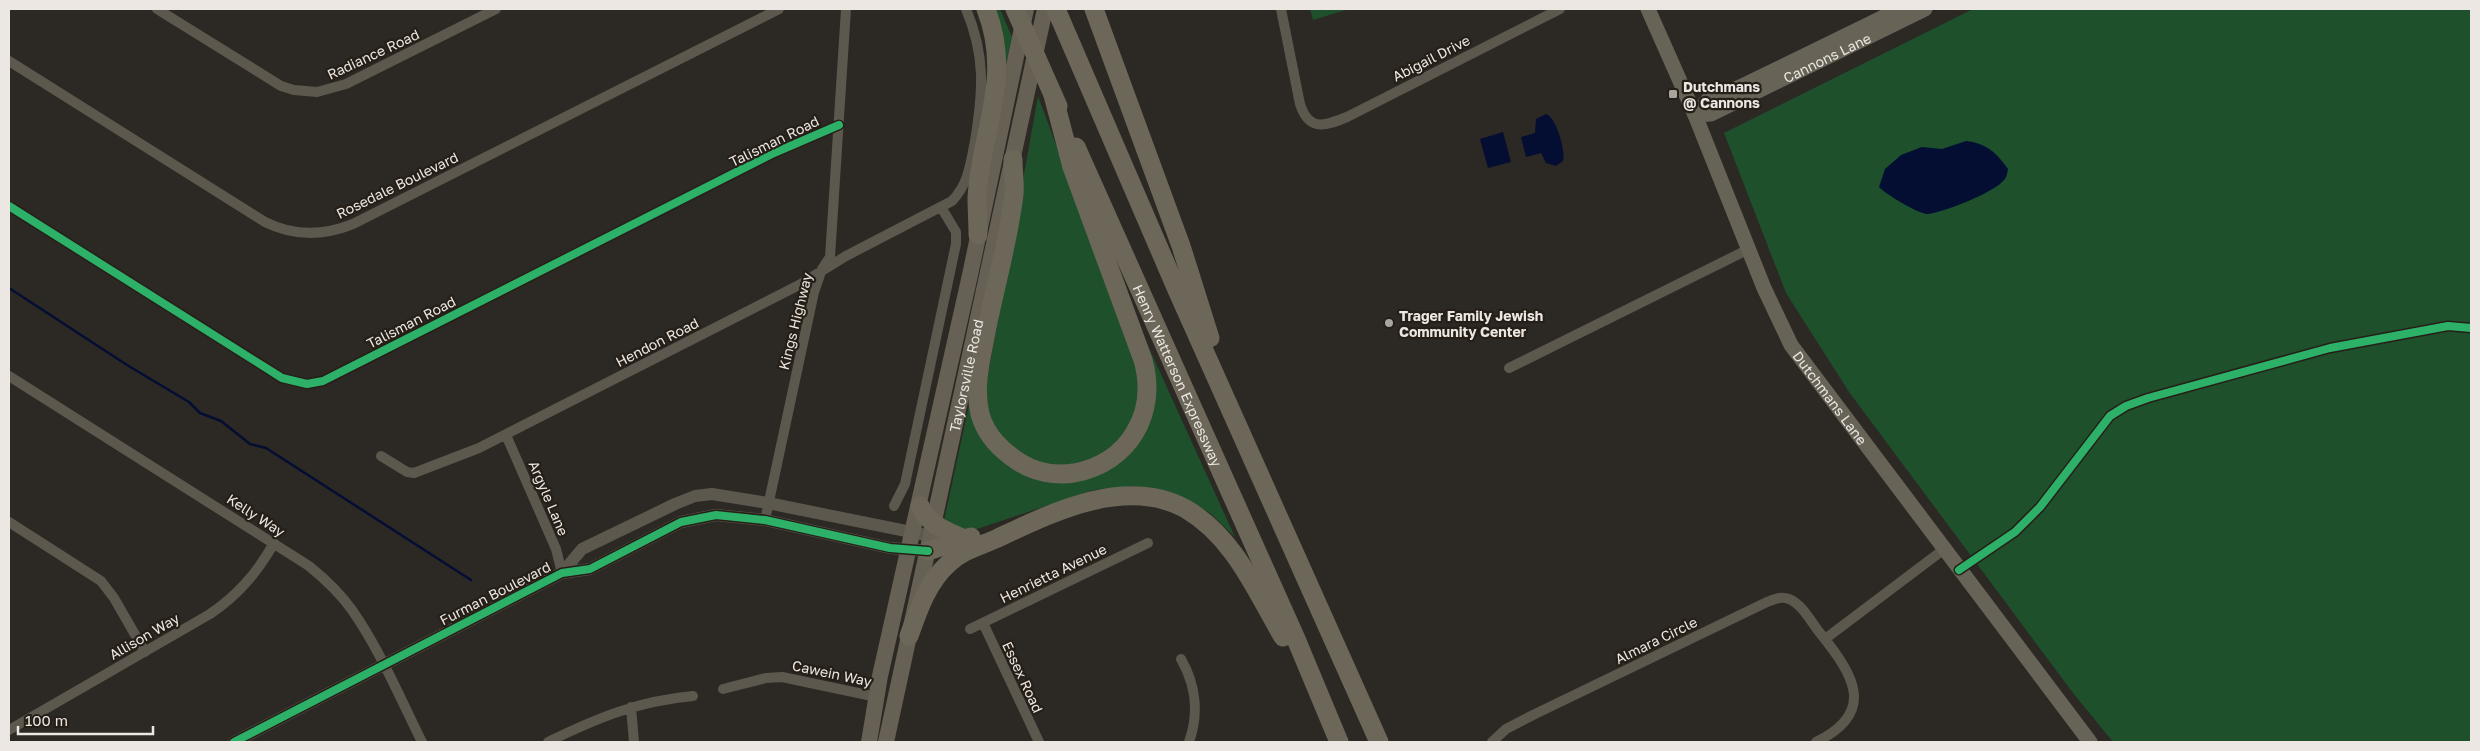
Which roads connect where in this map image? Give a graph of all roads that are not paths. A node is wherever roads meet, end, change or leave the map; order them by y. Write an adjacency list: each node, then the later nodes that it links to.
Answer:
1 (157, 9): 2 (street, Radiance Road)
2 (496, 9)
3 (779, 9): 17 (street, Rosedale Boulevard)
4 (846, 9): 20 (street, Kings Highway)
5 (966, 9): 23 (street, Hendon Road)
6 (986, 9): 24 (highway)
7 (1015, 9): 18 (highway, Henry Watterson Expressway)
8 (1026, 9): 24 (main road, Taylorsville Road)
9 (1045, 9): 21 (main road, Taylorsville Road)
10 (1094, 9): 30 (highway)
11 (1282, 9): 12 (street, Abigail Drive)
12 (1560, 9)
13 (1648, 9): 19 (main road, Dutchmans Lane)
14 (1900, 9): 19 (main road, Cannons Lane)
15 (1925, 9): 19 (main road, Cannons Lane)
16 (1060, 17): 30 (highway)
17 (9, 61)
18 (1050, 88): 21 (highway); 57 (highway, Henry Watterson Expressway)
19 (1695, 115): 25 (main road, Dutchmans Lane)
20 (838, 125): 22 (street, Talisman Road); 26 (street, Kings Highway)
21 (1013, 160): 41 (main road, Taylorsville Road)
22 (9, 206)
23 (941, 207): 26 (street, Hendon Road); 34 (street)
24 (978, 235): 35 (main road, Taylorsville Road)
25 (1747, 250): 28 (street); 44 (main road, Dutchmans Lane)
26 (822, 269): 31 (street, Hendon Road); 33 (street, Kings Highway)
27 (2471, 328): 45 (street)
28 (1509, 368)
29 (9, 376): 42 (street, Kelly Way)
30 (1236, 423): 69 (highway)
31 (506, 435): 32 (street, Hendon Road); 46 (street, Argyle Lane)
32 (381, 456)
33 (768, 503): 36 (street, Kings Highway); 39 (street, Furman Boulevard); 46 (street, Furman Boulevard)
34 (894, 506)
35 (920, 506): 39 (main road, Taylorsville Road); 41 (highway)
36 (765, 520): 41 (street, Furman Boulevard); 46 (street, Furman Boulevard)
37 (9, 522): 51 (street)
38 (1032, 522): 40 (highway); 49 (highway); 57 (highway)
39 (913, 532): 41 (main road, Taylorsville Road)
40 (964, 539): 41 (highway); 41 (highway)
41 (925, 540): 49 (main road, Taylorsville Road); 56 (main road, Taylorsville Road)
42 (274, 543): 51 (street, Allison Way); 53 (street, Kelly Way)
43 (1148, 543): 47 (street, Henrietta Avenue)
44 (1943, 550): 45 (main road, Dutchmans Lane); 50 (street)
45 (1959, 570): 72 (main road, Dutchmans Lane)
46 (562, 573): 53 (street, Furman Boulevard)
47 (983, 623): 48 (street, Henrietta Avenue); 66 (street, Essex Road)
48 (970, 629)
49 (909, 636): 65 (main road, Taylorsville Road)
50 (1825, 639): 70 (street, Almara Circle); 71 (street, Almara Circle)
51 (145, 652): 59 (street, Allison Way)
52 (1182, 659): 67 (street)
53 (382, 664): 60 (street, Furman Boulevard); 61 (street, Kelly Way)
54 (724, 689): 56 (street, Cawein Way)
55 (693, 696): 58 (street)
56 (877, 697): 64 (main road, Taylorsville Road)
57 (1320, 700): 68 (highway, Henry Watterson Expressway)
58 (630, 707): 62 (street); 63 (street)
59 (10, 726)
60 (234, 742)
61 (422, 742)
62 (548, 742)
63 (634, 742)
64 (869, 742)
65 (886, 742)
66 (1039, 742)
67 (1190, 742)
68 (1339, 742)
69 (1379, 742)
70 (1492, 742)
71 (1816, 742)
72 (2090, 742)

